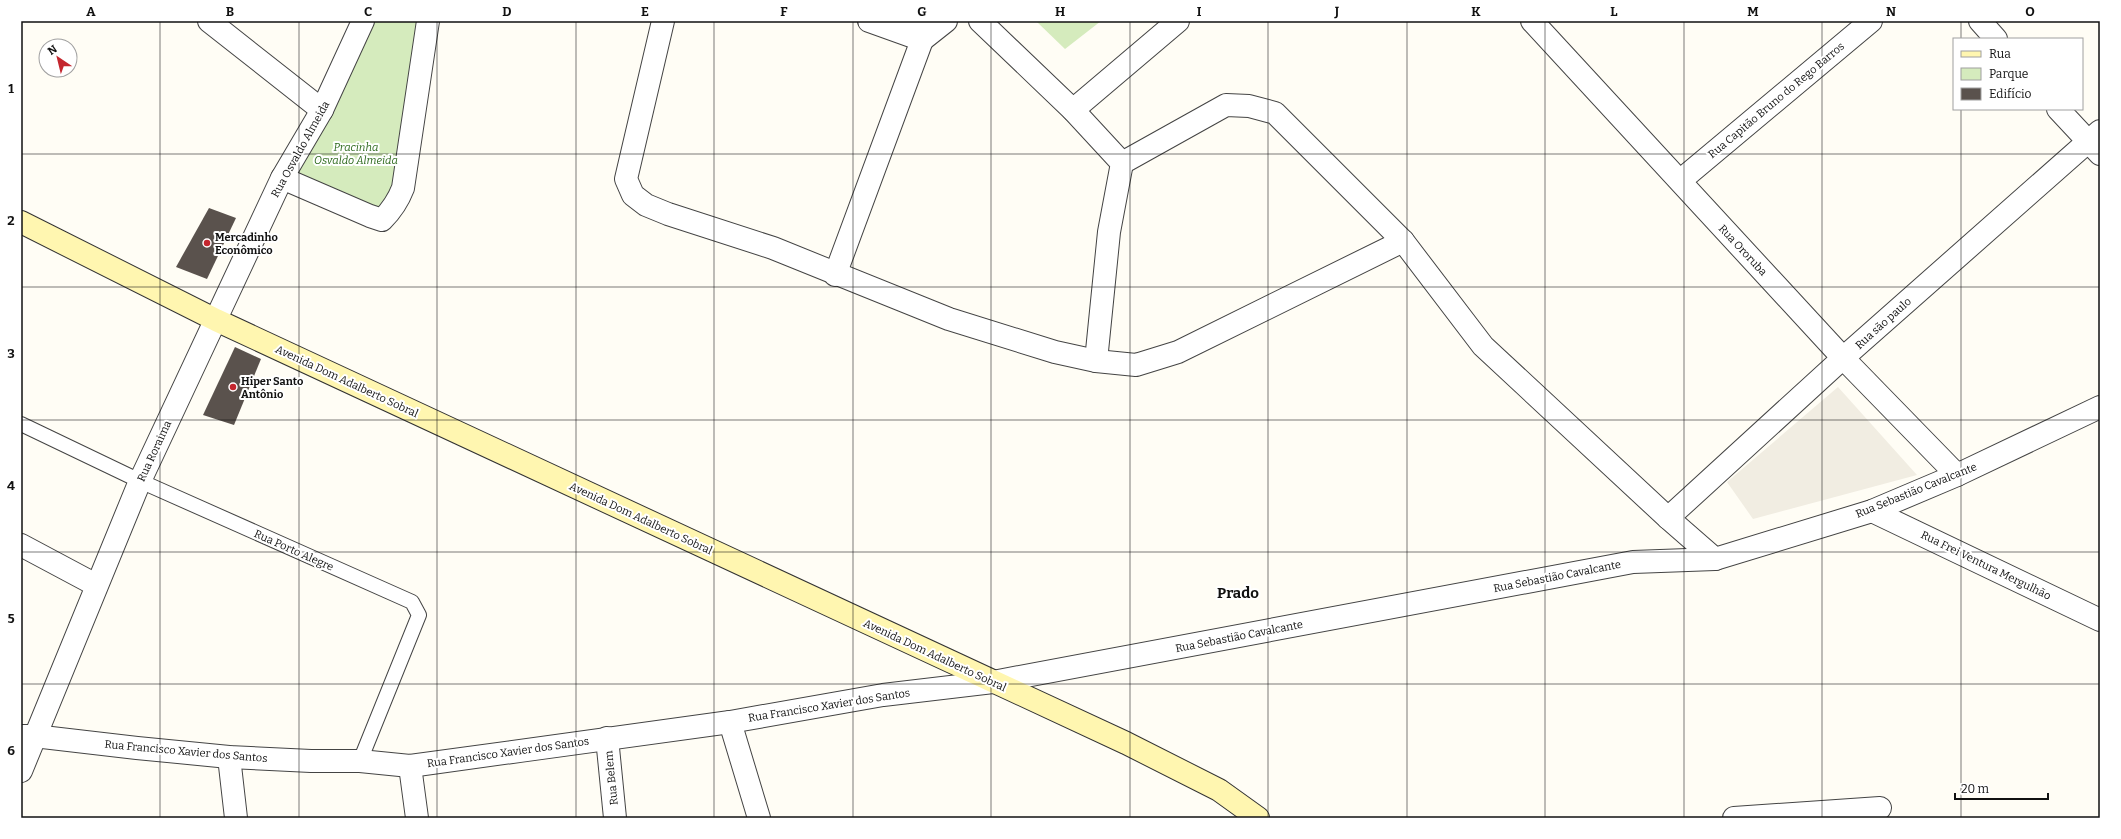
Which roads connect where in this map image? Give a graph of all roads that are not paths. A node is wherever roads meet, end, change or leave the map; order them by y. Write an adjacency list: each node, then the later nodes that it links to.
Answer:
1 (210, 21): 14 (street)
2 (363, 21): 14 (street, Rua Osvaldo Almeida)
3 (428, 21): 19 (street)
4 (663, 21): 23 (street)
5 (869, 21): 12 (street)
6 (946, 21): 12 (street)
7 (980, 21): 15 (street)
8 (1178, 21): 15 (street)
9 (1532, 21): 20 (street, Rua Ororuba)
10 (1871, 21): 20 (street, Rua Capitão Bruno do Rego Barros)
11 (1980, 21): 13 (street)
12 (918, 30): 23 (street)
13 (1995, 38)
14 (322, 110): 19 (street, Rua Osvaldo Almeida)
15 (1073, 110): 18 (street)
16 (2059, 110): 17 (street)
17 (2096, 142): 25 (street, Rua são paulo)
18 (1122, 163): 22 (street); 26 (street)
19 (282, 178): 24 (street, Rua Osvaldo Almeida)
20 (1681, 180): 25 (street, Rua Ororuba)
21 (21, 222): 24 (main road, Avenida Dom Adalberto Sobral)
22 (1403, 241): 26 (street); 32 (street)
23 (835, 275): 26 (street)
24 (216, 320): 30 (street, Rua Roraima); 37 (main road, Avenida Dom Adalberto Sobral)
25 (1843, 358): 29 (street, Rua Ororuba); 32 (street, Rua são paulo)
26 (1096, 361)
27 (2100, 407): 29 (street, Rua Sebastião Cavalcante)
28 (21, 424): 30 (lane, Rua Porto Alegre)
29 (1957, 475): 31 (street, Rua Sebastião Cavalcante)
30 (140, 481): 35 (street, Rua Roraima); 42 (lane, Rua Porto Alegre)
31 (1872, 511): 34 (street, Rua Sebastião Cavalcante); 36 (street, Rua Frei Ventura Mergulhão)
32 (1668, 518): 34 (street)
33 (21, 544): 35 (street)
34 (1715, 559): 37 (street, Rua Sebastião Cavalcante)
35 (96, 585): 39 (street, Rua Roraima)
36 (2100, 620)
37 (993, 682): 38 (street, Rua Francisco Xavier dos Santos); 50 (main road, Avenida Dom Adalberto Sobral)
38 (730, 722): 40 (street, Rua Francisco Xavier dos Santos); 49 (street)
39 (28, 736): 41 (street, Rua Francisco Xavier dos Santos); 44 (street, Rua Roraima)
40 (607, 738): 43 (street, Rua Francisco Xavier dos Santos); 48 (street, Rua Belem)
41 (230, 757): 42 (street, Rua Francisco Xavier dos Santos); 46 (street)
42 (360, 760): 43 (street, Rua Francisco Xavier dos Santos)
43 (410, 766): 47 (street)
44 (21, 771)
45 (1880, 808): 51 (street)
46 (236, 818)
47 (417, 818)
48 (615, 818)
49 (759, 818)
50 (1258, 818)
51 (1734, 818)

